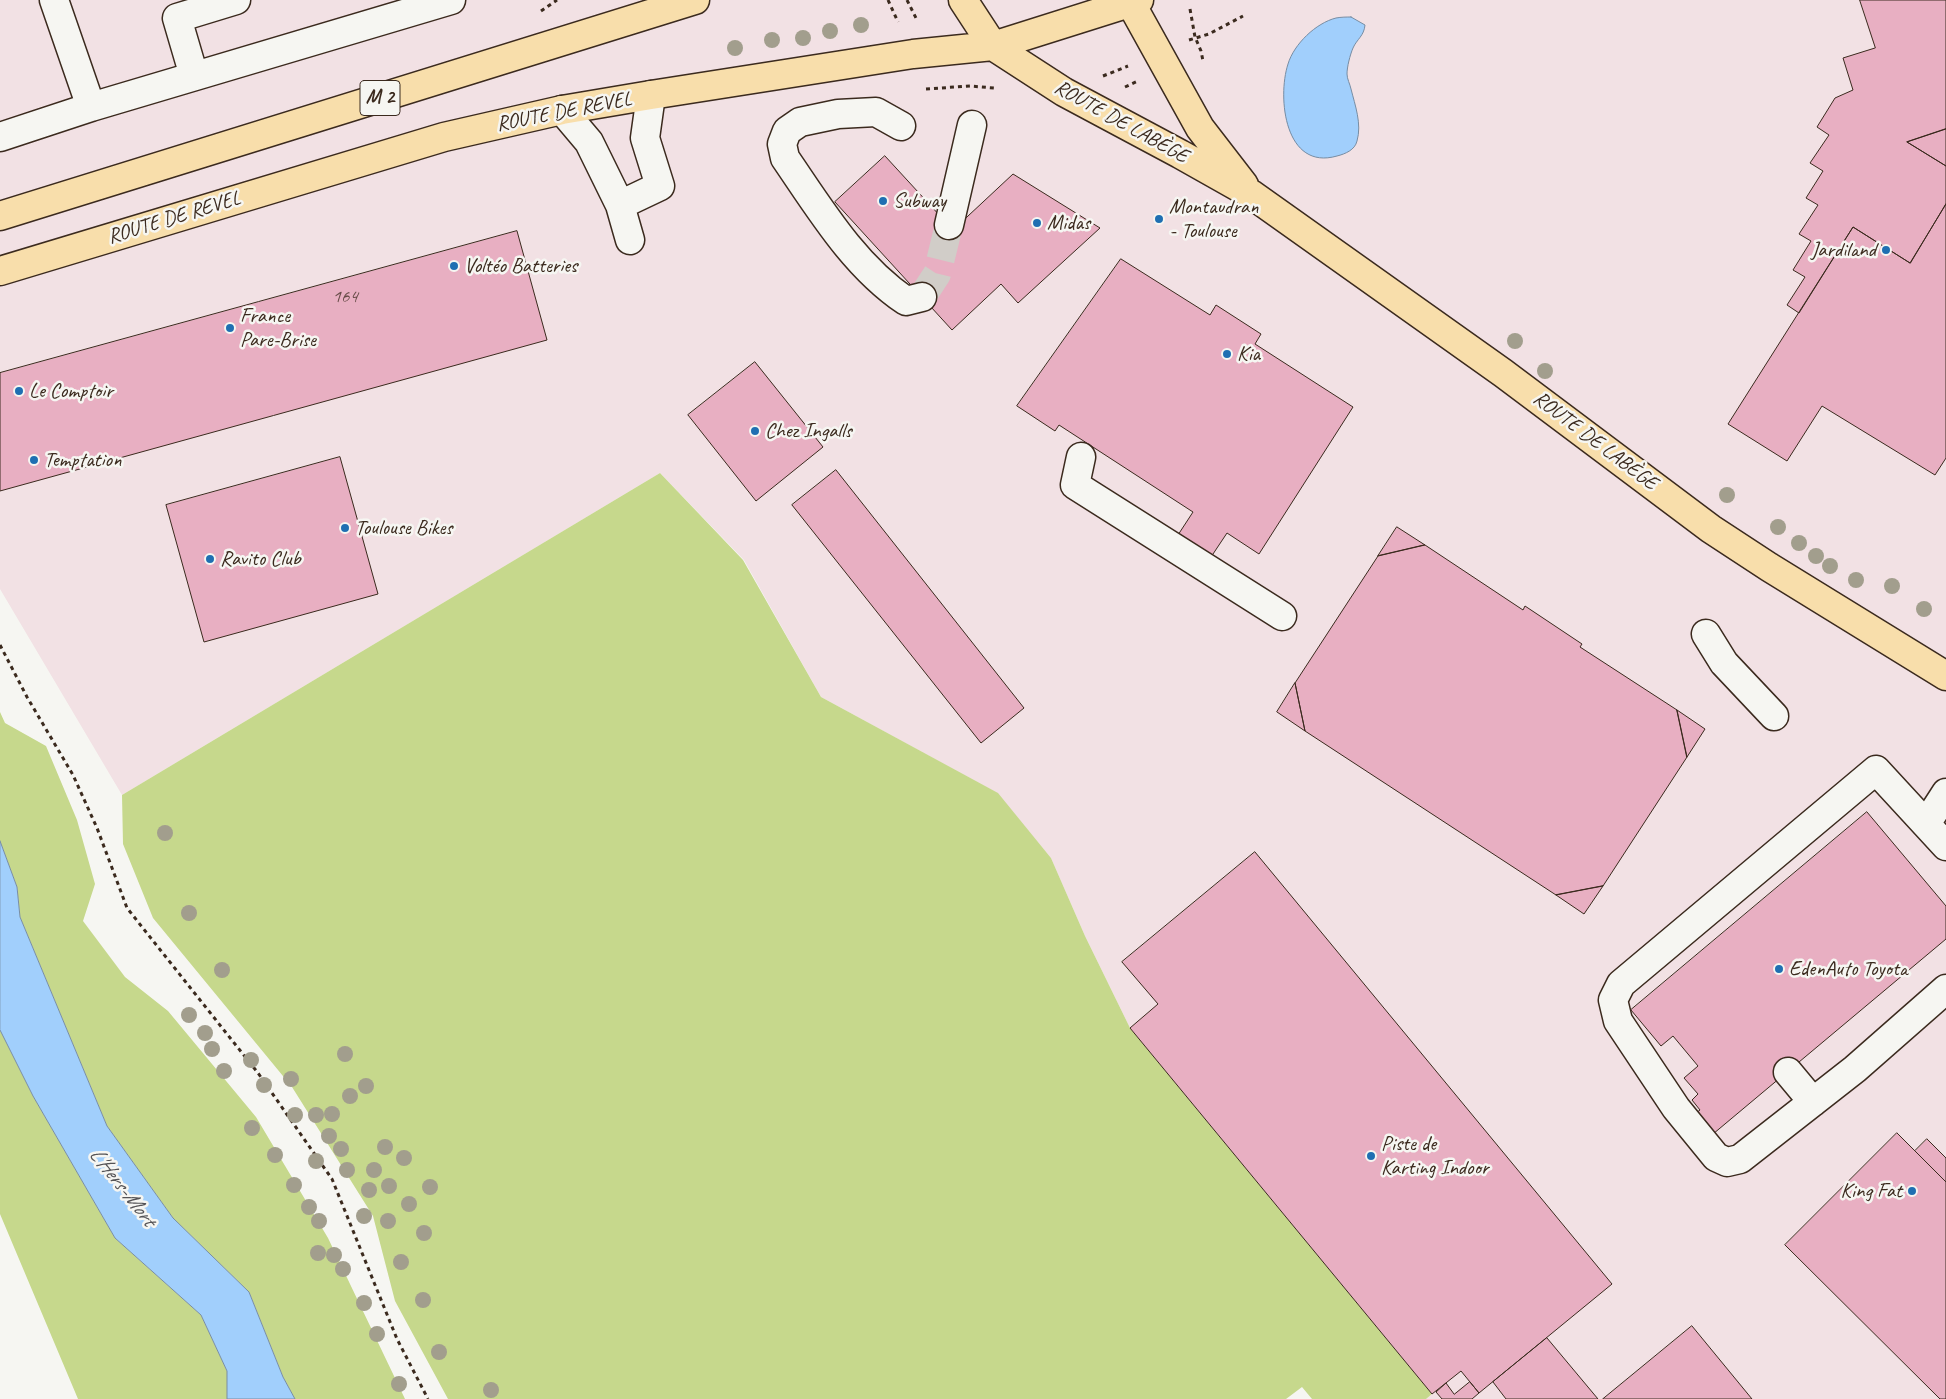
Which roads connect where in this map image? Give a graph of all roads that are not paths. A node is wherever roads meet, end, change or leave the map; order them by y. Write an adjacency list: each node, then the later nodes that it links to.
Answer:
1 (54, 0): 10 (lane)
2 (236, 0): 8 (lane)
3 (695, 0): 17 (main road, M 2)
4 (962, 0): 7 (main road)
5 (441, 1): 8 (lane)
6 (1133, 1): 7 (main road, ROUTE DE REVEL); 15 (main road, ROUTE DE LABÈGE)
7 (993, 46): 9 (main road, ROUTE DE REVEL); 15 (main road, ROUTE DE LABÈGE)
8 (194, 76): 10 (lane)
9 (651, 95): 11 (main road, ROUTE DE REVEL); 16 (lane)
10 (91, 107): 14 (lane)
11 (562, 110): 16 (lane); 20 (main road, ROUTE DE REVEL)
12 (972, 125): 18 (lane)
13 (901, 126): 21 (lane)
14 (2, 129)
15 (1251, 194): 25 (main road, ROUTE DE LABÈGE)
16 (620, 205): 19 (lane)
17 (0, 216)
18 (948, 225)
19 (630, 240)
20 (0, 270)
21 (922, 297)
22 (1081, 457): 23 (lane)
23 (1282, 616)
24 (1706, 634): 26 (lane)
25 (1946, 676)
26 (1774, 716)
27 (1946, 793): 28 (lane)
28 (1926, 824): 29 (lane); 32 (lane)
29 (1946, 846)
30 (1946, 988): 32 (lane)
31 (1788, 1072): 32 (lane)
32 (1812, 1102)

